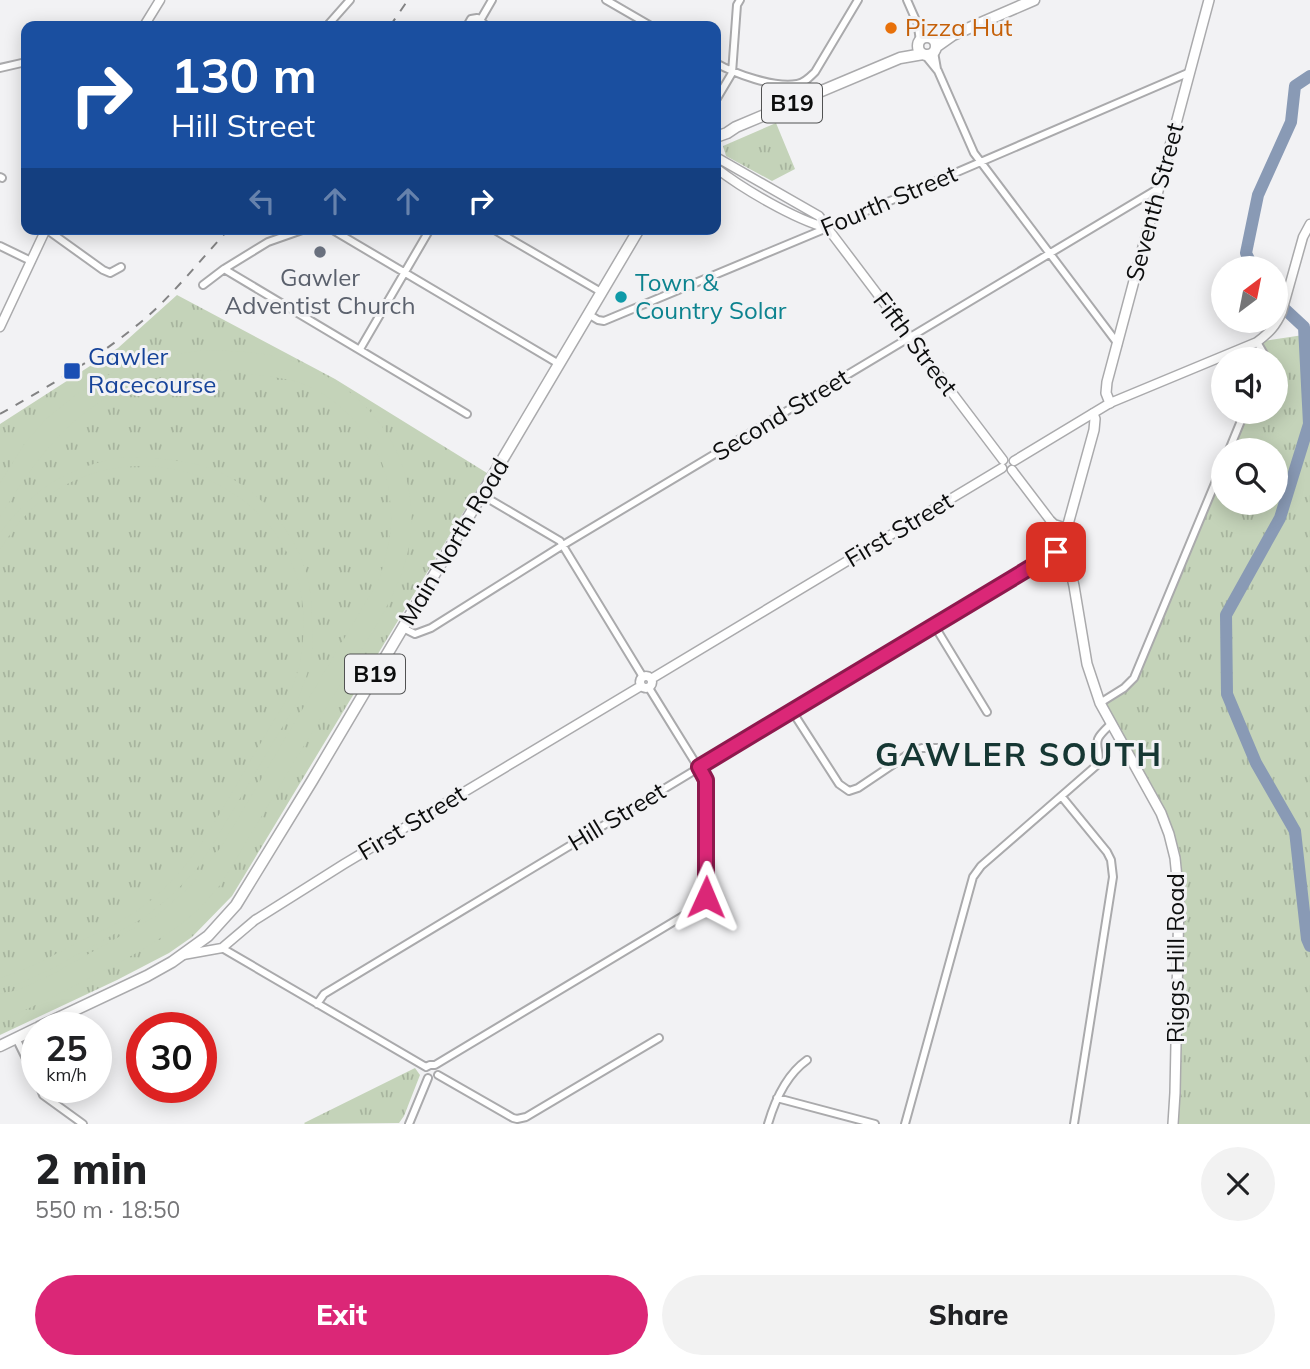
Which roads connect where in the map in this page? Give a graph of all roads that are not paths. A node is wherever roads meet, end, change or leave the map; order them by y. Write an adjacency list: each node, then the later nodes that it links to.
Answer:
1 (160, 0): 11 (street)
2 (350, 0): 12 (street)
3 (492, 0): 13 (street)
4 (606, 0): 10 (street)
5 (740, 0): 20 (street)
6 (858, 0): 20 (street)
7 (907, 0): 15 (street)
8 (1034, 0): 15 (main road, B19)
9 (1209, 0): 19 (main road, Seventh Street)
10 (618, 3): 14 (street)
11 (147, 21)
12 (331, 21)
13 (484, 21)
14 (644, 21)
15 (927, 46): 22 (main road, B19); 24 (street)
16 (21, 63): 18 (street)
17 (721, 67): 20 (street)
18 (0, 68)
19 (1190, 72): 24 (street, Fourth Street); 26 (main road, Seventh Street)
20 (732, 73): 21 (street)
21 (721, 92)
22 (721, 135)
23 (721, 160): 28 (street, Fifth Street)
24 (979, 162): 28 (street, Fourth Street); 37 (street)
25 (721, 171): 28 (street)
26 (1159, 188): 37 (street, Second Street); 50 (main road, Seventh Street)
27 (1310, 224): 49 (street)
28 (827, 228): 46 (street, Fourth Street); 48 (street, Fifth Street)
29 (43, 235): 38 (street)
30 (54, 235): 41 (street)
31 (288, 235): 40 (street)
32 (341, 235): 42 (street)
33 (426, 235): 42 (street)
34 (503, 235): 45 (street)
35 (635, 235): 45 (main road, Main North Road / B19)
36 (0, 246): 38 (street)
37 (1050, 253): 48 (street, Second Street); 50 (street)
38 (31, 261): 47 (street)
39 (121, 267): 41 (street)
40 (224, 269): 44 (street); 52 (street)
41 (110, 273): 43 (street)
42 (404, 273): 52 (street); 53 (street)
43 (108, 282)
44 (203, 285)
45 (601, 292): 46 (main road, Main North Road / B19)
46 (588, 314): 53 (main road, Main North Road / B19)
47 (0, 327)
48 (910, 337): 57 (street, Fifth Street); 62 (street, Second Street)
49 (1257, 342): 51 (street); 54 (street)
50 (1118, 344): 54 (main road, Seventh Street)
51 (1260, 347)
52 (360, 349): 55 (street)
53 (559, 364): 60 (main road, Main North Road / B19)
54 (1110, 403): 56 (street)
55 (467, 414)
56 (1093, 414): 58 (street); 61 (main road)
57 (1003, 464): 58 (street); 66 (street, First Street)
58 (1013, 466): 61 (street)
59 (1211, 493): 67 (street)
60 (482, 495): 62 (street); 65 (main road, Main North Road / B19)
61 (1067, 528): 63 (main road)
62 (563, 545): 65 (street, Second Street); 66 (street)
63 (1065, 547): 64 (street, Hill Street); 67 (main road)
64 (934, 625): 68 (street, Hill Street); 69 (street)
65 (403, 628): 75 (main road, Main North Road / B19)
66 (646, 682): 72 (street); 74 (street, First Street)
67 (1100, 703): 70 (main road)
68 (792, 711): 71 (street); 72 (street, Hill Street)
69 (987, 712)
70 (1111, 724): 73 (street); 96 (main road, Riggs Hill Road)
71 (940, 748)
72 (699, 767): 76 (street, Hill Street); 84 (street)
73 (1062, 797): 94 (street); 95 (street)
74 (222, 948): 75 (street); 76 (street)
75 (183, 955): 77 (main road, Main North Road / B19)
76 (317, 1004): 85 (street)
77 (72, 1012)
78 (21, 1036): 79 (main road, Main North Road / B19)
79 (16, 1038): 81 (main road, Main North Road / B19); 82 (street)
80 (659, 1038): 86 (street)
81 (0, 1046)
82 (21, 1048)
83 (807, 1060): 88 (street)
84 (435, 1065): 85 (street); 86 (street)
85 (426, 1067): 87 (street)
86 (438, 1075): 87 (street)
87 (428, 1078): 90 (street)
88 (777, 1098): 92 (street); 93 (street)
89 (55, 1103): 91 (street)
90 (412, 1123)
91 (83, 1124)
92 (768, 1124)
93 (875, 1124)
94 (905, 1124)
95 (1074, 1124)
96 (1173, 1124)

